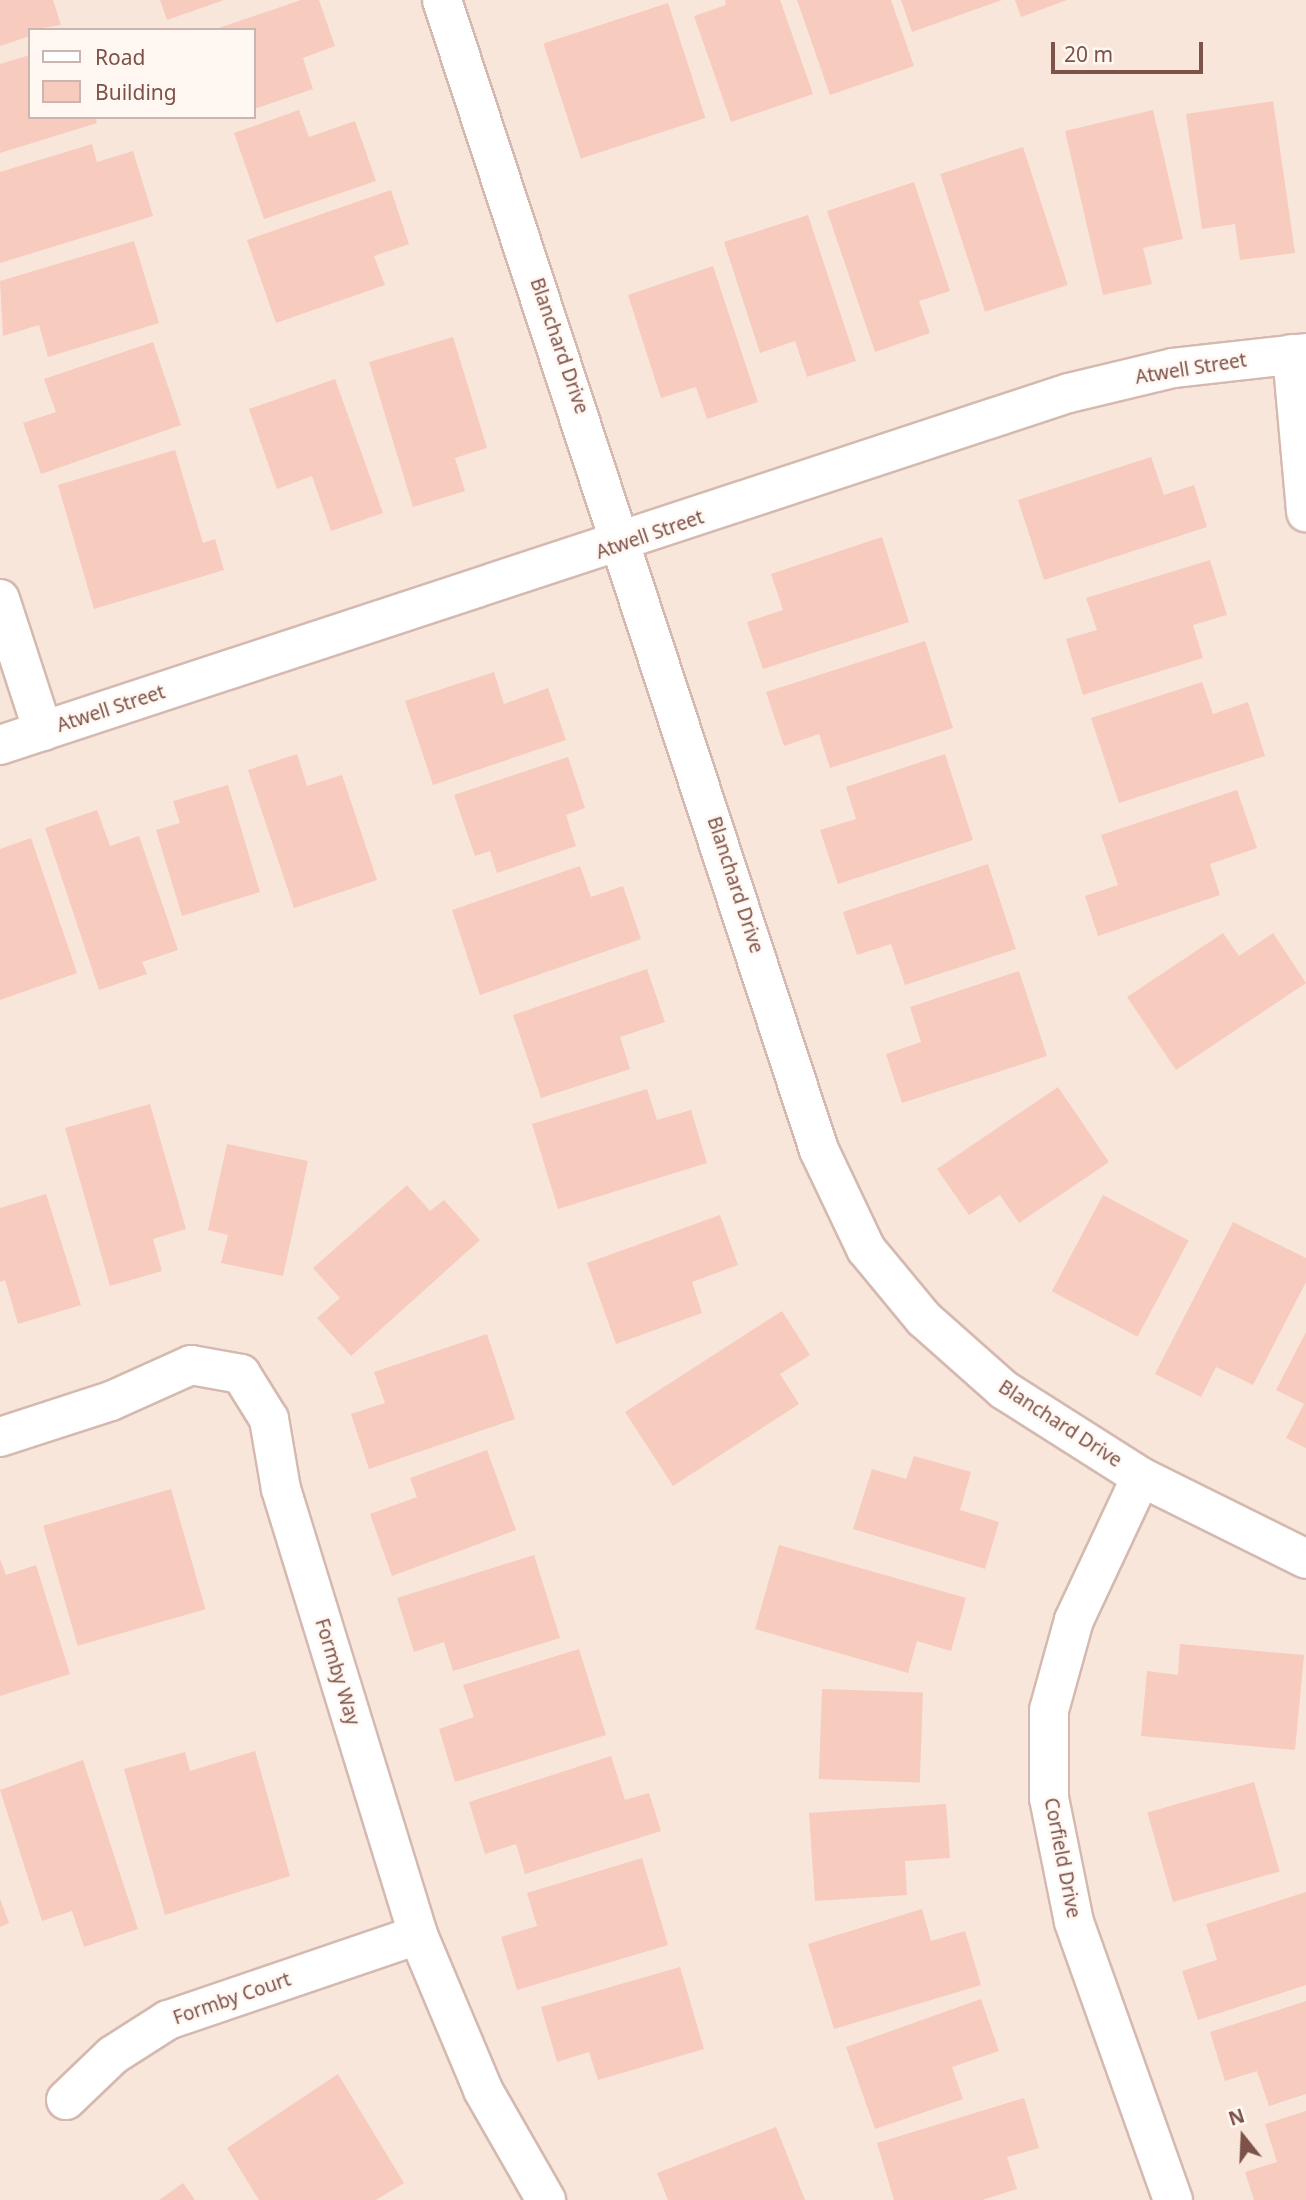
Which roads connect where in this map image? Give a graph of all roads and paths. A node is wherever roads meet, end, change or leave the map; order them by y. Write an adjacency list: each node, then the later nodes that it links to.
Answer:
1 (442, 0): 4 (street, Blanchard Drive)
2 (1299, 353): 3 (street); 4 (street, Atwell Street)
3 (1306, 512)
4 (625, 543): 6 (street, Atwell Street); 9 (street, Blanchard Drive)
5 (0, 599): 6 (street)
6 (43, 731): 7 (street, Atwell Street)
7 (0, 745)
8 (0, 1437): 11 (street, Formby Way)
9 (1141, 1477): 10 (street, Blanchard Drive); 14 (street, Corfield Drive)
10 (1306, 1559)
11 (418, 1935): 12 (street, Formby Court); 13 (street, Formby Way)
12 (66, 2100)
13 (546, 2200)
14 (1172, 2200)

